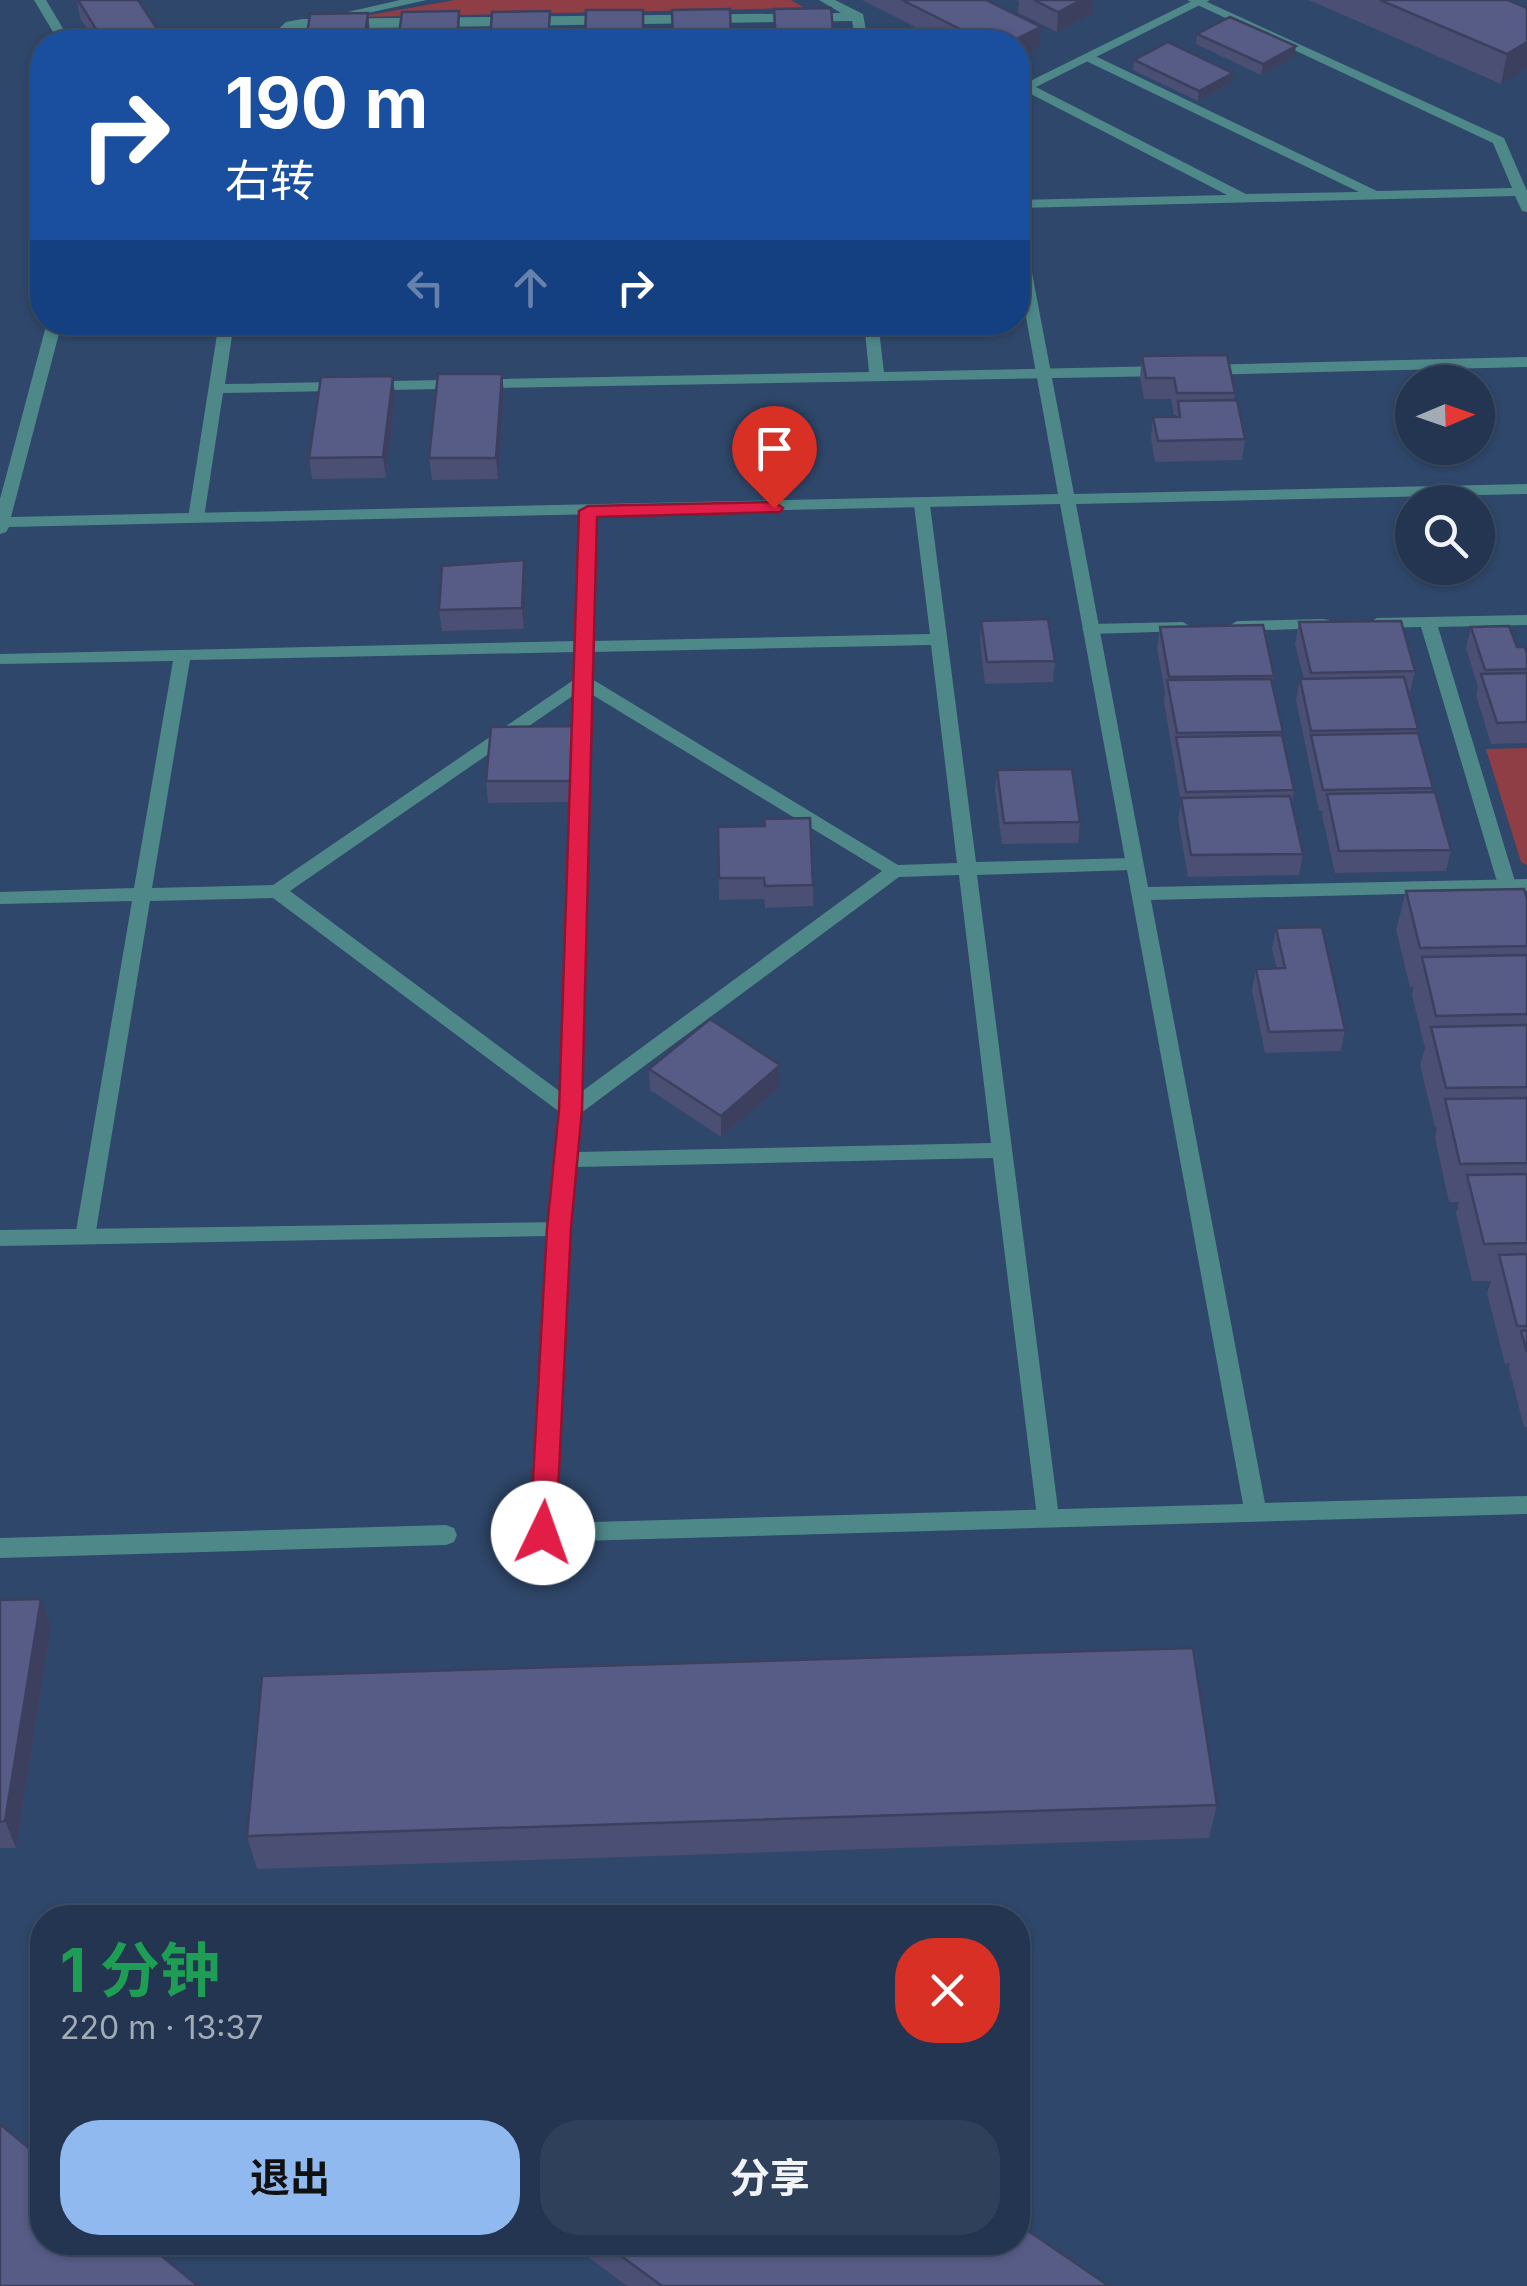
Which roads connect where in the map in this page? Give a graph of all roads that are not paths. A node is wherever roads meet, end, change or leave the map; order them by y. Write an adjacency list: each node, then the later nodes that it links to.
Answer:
1 (40, 0): 7 (street)
2 (422, 0): 6 (street)
3 (825, 0): 5 (street)
4 (1199, 1): 10 (street); 13 (street)
5 (858, 17): 6 (street); 9 (street)
6 (291, 24): 8 (street)
7 (58, 30)
8 (285, 30)
9 (860, 30)
10 (1089, 57): 11 (street); 14 (street)
11 (1030, 86)
12 (1030, 93): 15 (street)
13 (1520, 192): 14 (street); 17 (street)
14 (1378, 195): 15 (street)
15 (1244, 198): 16 (street)
16 (1030, 204)
17 (1527, 208)
18 (1030, 302): 23 (street)
19 (52, 335): 31 (street)
20 (225, 335): 25 (street)
21 (871, 335): 24 (street)
22 (1527, 362): 23 (street)
23 (1043, 374): 24 (street); 27 (street)
24 (876, 377): 25 (street)
25 (216, 389): 30 (street)
26 (1527, 489): 27 (street)
27 (1068, 502): 28 (street); 34 (street)
28 (922, 505): 29 (street); 35 (street)
29 (588, 511): 30 (street); 36 (street)
30 (196, 518): 31 (street)
31 (1, 524)
32 (1527, 620): 33 (street)
33 (1428, 622): 34 (street); 43 (street)
34 (1090, 629): 40 (street)
35 (938, 639): 36 (street); 41 (street)
36 (586, 646): 37 (street); 39 (street)
37 (182, 655): 38 (street); 45 (street)
38 (0, 659)
39 (583, 681): 42 (street); 44 (street); 49 (street)
40 (1132, 864): 41 (street); 46 (street)
41 (970, 868): 42 (street); 50 (street)
42 (895, 871): 49 (street)
43 (1517, 886): 46 (street); 48 (street)
44 (277, 892): 45 (street); 49 (street)
45 (142, 894): 47 (street); 53 (street)
46 (1138, 894): 56 (street)
47 (0, 898)
48 (1527, 952)
49 (571, 1110): 51 (street)
50 (1002, 1150): 51 (street); 57 (street)
51 (568, 1160): 52 (street)
52 (559, 1228): 53 (street); 57 (street)
53 (85, 1237): 54 (street)
54 (0, 1238)
55 (1527, 1506): 56 (street)
56 (1254, 1511): 57 (street)
57 (1048, 1517)
58 (446, 1535): 59 (street)
59 (0, 1548)

